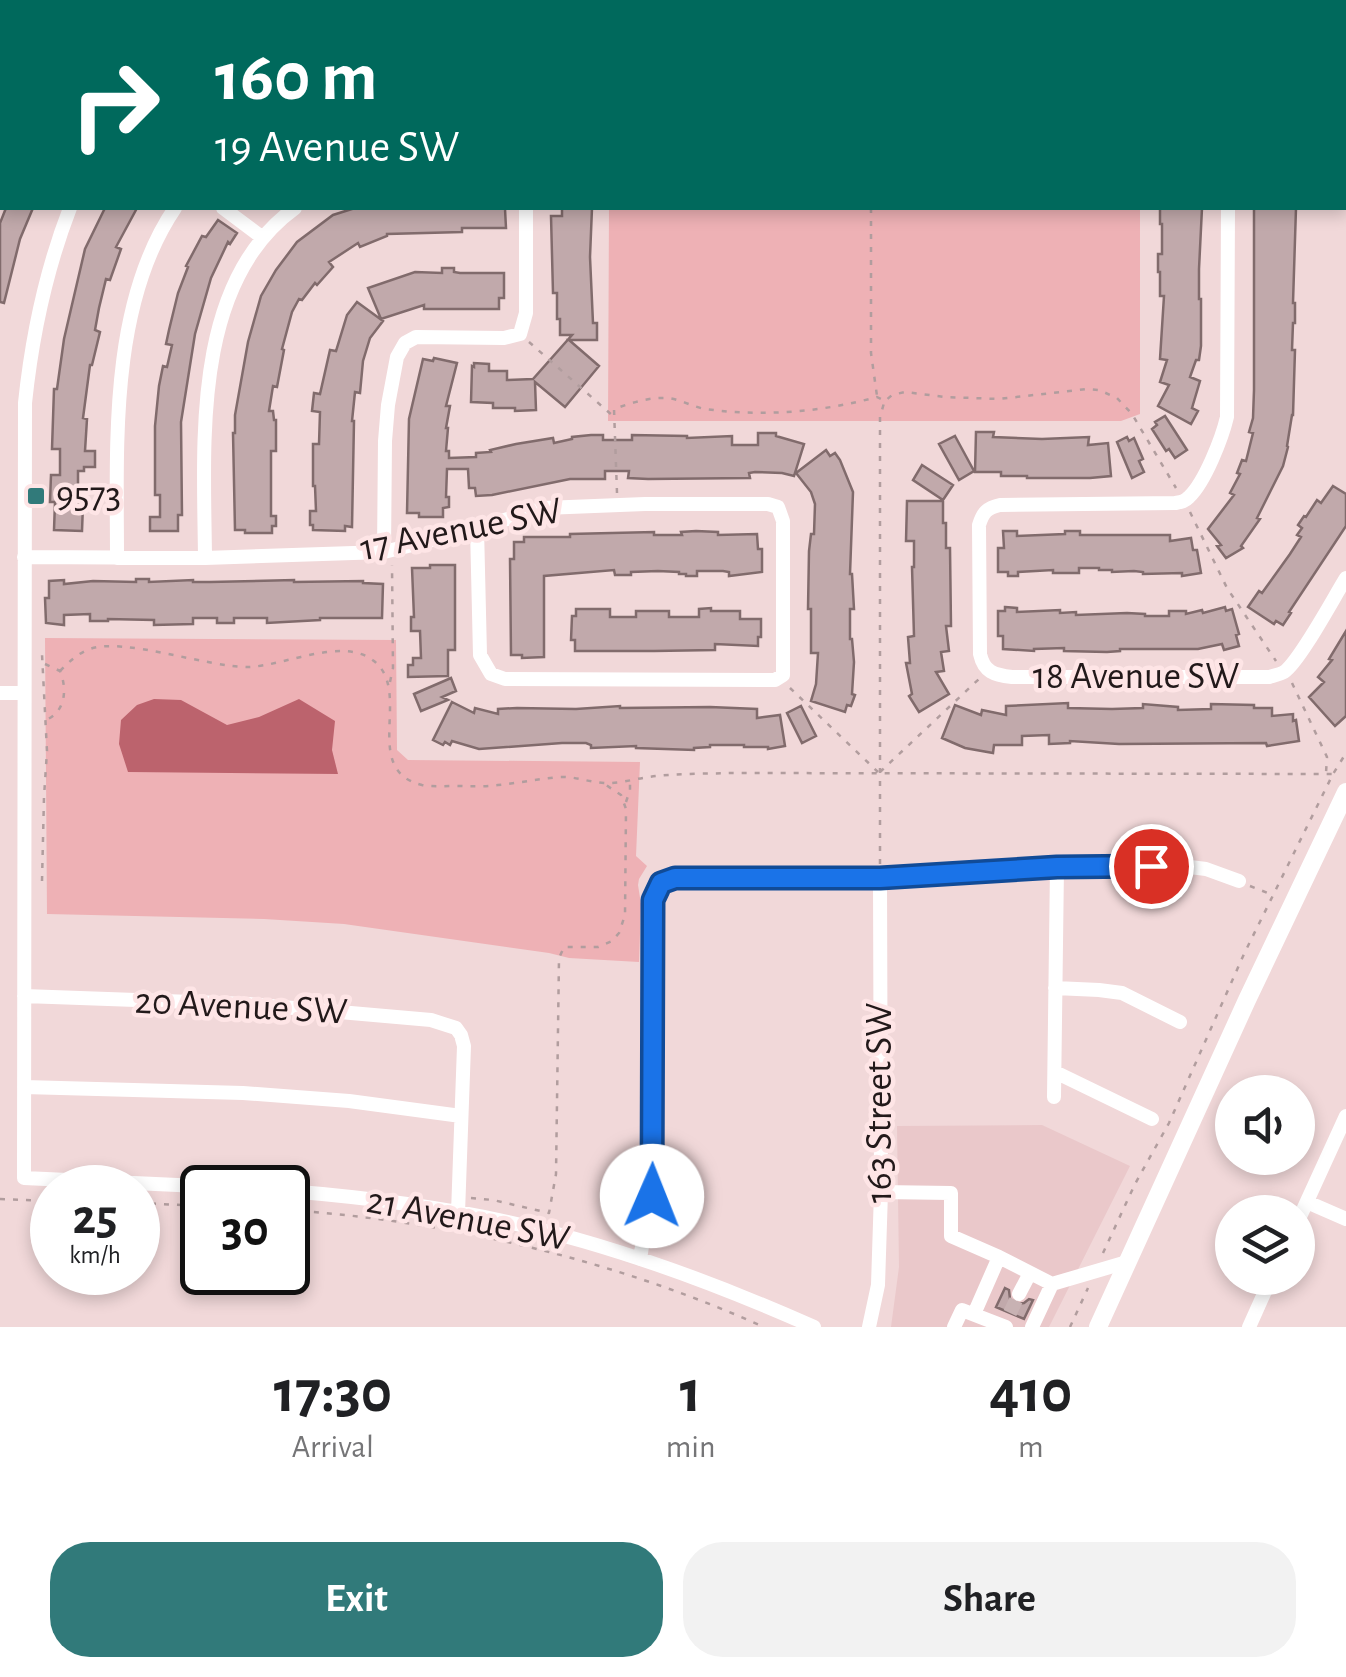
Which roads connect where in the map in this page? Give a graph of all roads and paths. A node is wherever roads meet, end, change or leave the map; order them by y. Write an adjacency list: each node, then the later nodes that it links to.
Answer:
1 (69, 210): 17 (street)
2 (173, 210): 18 (street)
3 (226, 210): 8 (street)
4 (293, 210): 8 (street)
5 (526, 210): 9 (street)
6 (871, 210): 10 (path)
7 (1228, 210): 13 (street)
8 (263, 238): 19 (street)
9 (520, 334): 12 (path); 16 (street)
10 (877, 397): 11 (path); 12 (path)
11 (885, 401): 13 (path); 32 (path)
12 (614, 417): 14 (path)
13 (1186, 499): 24 (street); 25 (path)
14 (618, 505): 15 (street, 17 Avenue SW); 26 (street, 17 Avenue SW)
15 (477, 528): 16 (street, 17 Avenue SW); 26 (street)
16 (388, 551): 19 (street, 17 Avenue SW); 27 (path)
17 (24, 557): 18 (street, 17 Avenue SW); 29 (street)
18 (117, 558): 19 (street, 17 Avenue SW)
19 (205, 558)
20 (1346, 578): 25 (street)
21 (42, 654): 22 (path)
22 (43, 664): 23 (path); 30 (path)
23 (60, 671): 27 (path); 30 (path)
24 (987, 671): 25 (street, 18 Avenue SW); 32 (path)
25 (1284, 672): 33 (path)
26 (777, 679): 32 (path)
27 (389, 683): 36 (path)
28 (0, 693): 29 (street)
29 (24, 693): 45 (street)
30 (45, 720): 41 (path)
31 (1346, 752): 34 (path)
32 (879, 773): 33 (path); 35 (path); 40 (path)
33 (1326, 774): 34 (path)
34 (1333, 774): 43 (path)
35 (630, 780): 36 (path); 38 (path)
36 (603, 784): 38 (path)
37 (1346, 792): 65 (main road)
38 (625, 803): 61 (path)
39 (1057, 867): 40 (street); 42 (street); 44 (street)
40 (880, 878): 54 (street, 163 Street SW); 64 (street)
41 (42, 881)
42 (1239, 882): 43 (path)
43 (1274, 895): 66 (path)
44 (1055, 988): 46 (street); 47 (street)
45 (24, 996): 48 (street); 50 (street, 20 Avenue SW)
46 (1180, 1022)
47 (1055, 1072): 49 (street); 52 (street)
48 (24, 1087): 50 (street); 53 (street)
49 (1054, 1096)
50 (461, 1116): 61 (street)
51 (1346, 1116): 56 (street)
52 (1152, 1118)
53 (180, 1185)
54 (881, 1192): 63 (street); 75 (street, 163 Street SW)
55 (310, 1193): 61 (street, 21 Avenue SW)
56 (1310, 1195)
57 (0, 1199): 58 (path)
58 (30, 1200)
59 (1315, 1206): 62 (street)
60 (310, 1212): 73 (path)
61 (462, 1214): 64 (street, 21 Avenue SW)
62 (1346, 1220)
63 (1000, 1257): 67 (street); 71 (street)
64 (640, 1259): 74 (street, 21 Avenue SW)
65 (1127, 1262): 66 (street); 79 (main road)
66 (1096, 1270): 68 (street); 78 (path)
67 (1030, 1272): 68 (street); 69 (street)
68 (1052, 1284): 77 (street)
69 (1019, 1294)
70 (1263, 1295): 80 (street)
71 (974, 1314): 72 (street); 76 (street)
72 (1006, 1322)
73 (764, 1327)
74 (814, 1327)
75 (869, 1327)
76 (954, 1327)
77 (1032, 1327)
78 (1070, 1327)
79 (1098, 1327)
80 (1249, 1327)

